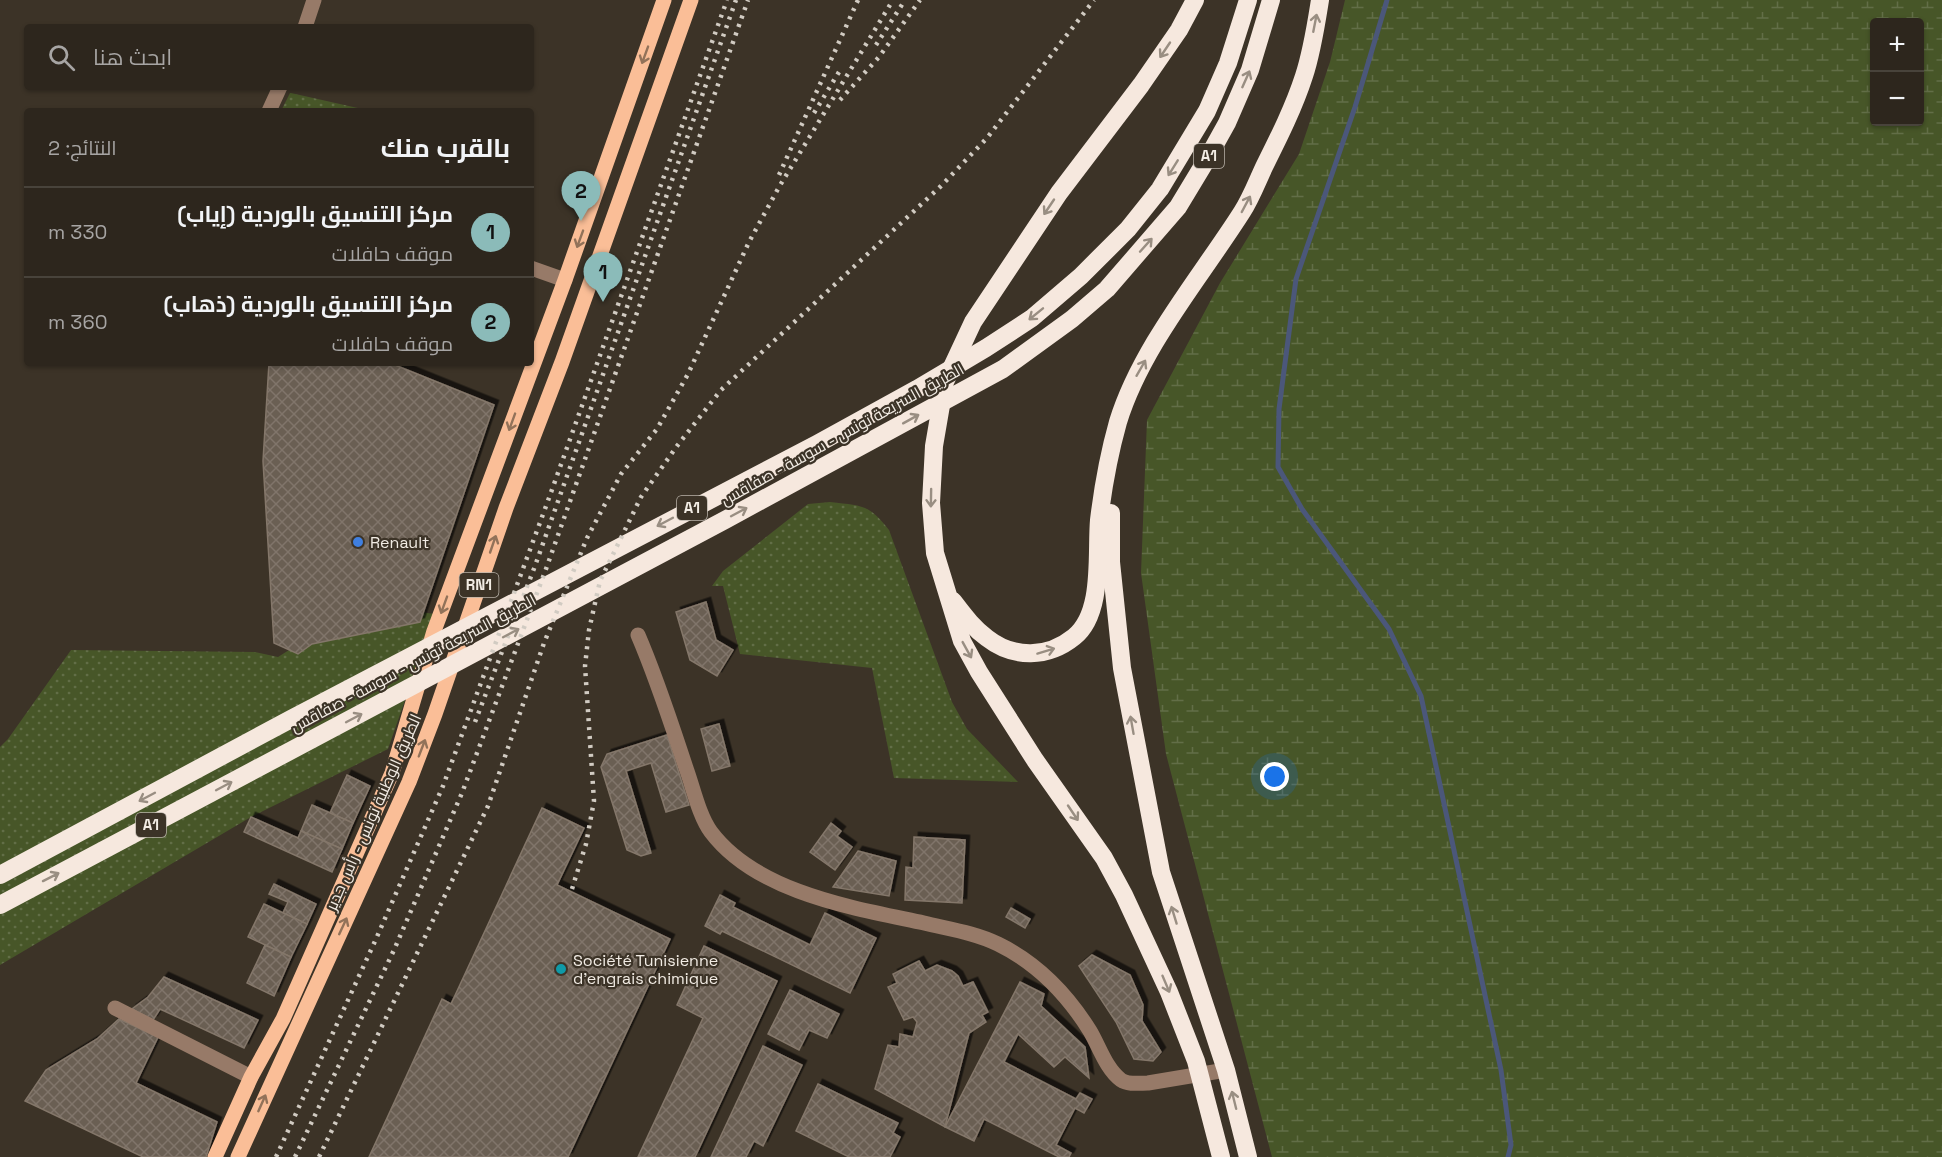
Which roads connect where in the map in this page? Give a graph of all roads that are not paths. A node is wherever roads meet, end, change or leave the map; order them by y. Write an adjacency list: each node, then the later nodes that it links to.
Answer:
1 (314, 0): 8 (street)
2 (664, 0): 12 (main road, الطريق الوطنية تونس - رأس جدير / RN1, one-way to 12)
3 (691, 0): 25 (main road, الطريق الوطنية تونس - رأس جدير / RN1, one-way to 3)
4 (1195, 0): 16 (highway, one-way to 16)
5 (1248, 0): 18 (highway, الطريق السريعة تونس - سوسة - صفاقس / A1, one-way to 18)
6 (1271, 0): 19 (highway, الطريق السريعة تونس - سوسة - صفاقس / A1, one-way to 6)
7 (1320, 0): 15 (highway, one-way to 7)
8 (306, 24)
9 (279, 90): 10 (street)
10 (270, 108)
11 (534, 269): 12 (street)
12 (565, 280): 13 (main road, الطريق الوطنية تونس - رأس جدير / RN1, one-way to 13)
13 (534, 363)
14 (533, 366): 23 (main road, الطريق الوطنية تونس - رأس جدير / RN1, one-way to 23)
15 (1109, 458): 16 (highway, one-way to 15); 21 (highway, one-way to 15)
16 (949, 595): 22 (highway, one-way to 22)
17 (638, 635): 22 (street)
18 (0, 874)
19 (0, 905)
20 (115, 1008): 23 (street)
21 (1226, 1070): 22 (street); 27 (highway, one-way to 21)
22 (1200, 1074): 26 (highway)
23 (251, 1077): 24 (main road, الطريق الوطنية تونس - رأس جدير / RN1)
24 (215, 1157)
25 (238, 1157)
26 (1221, 1157)
27 (1248, 1157)

